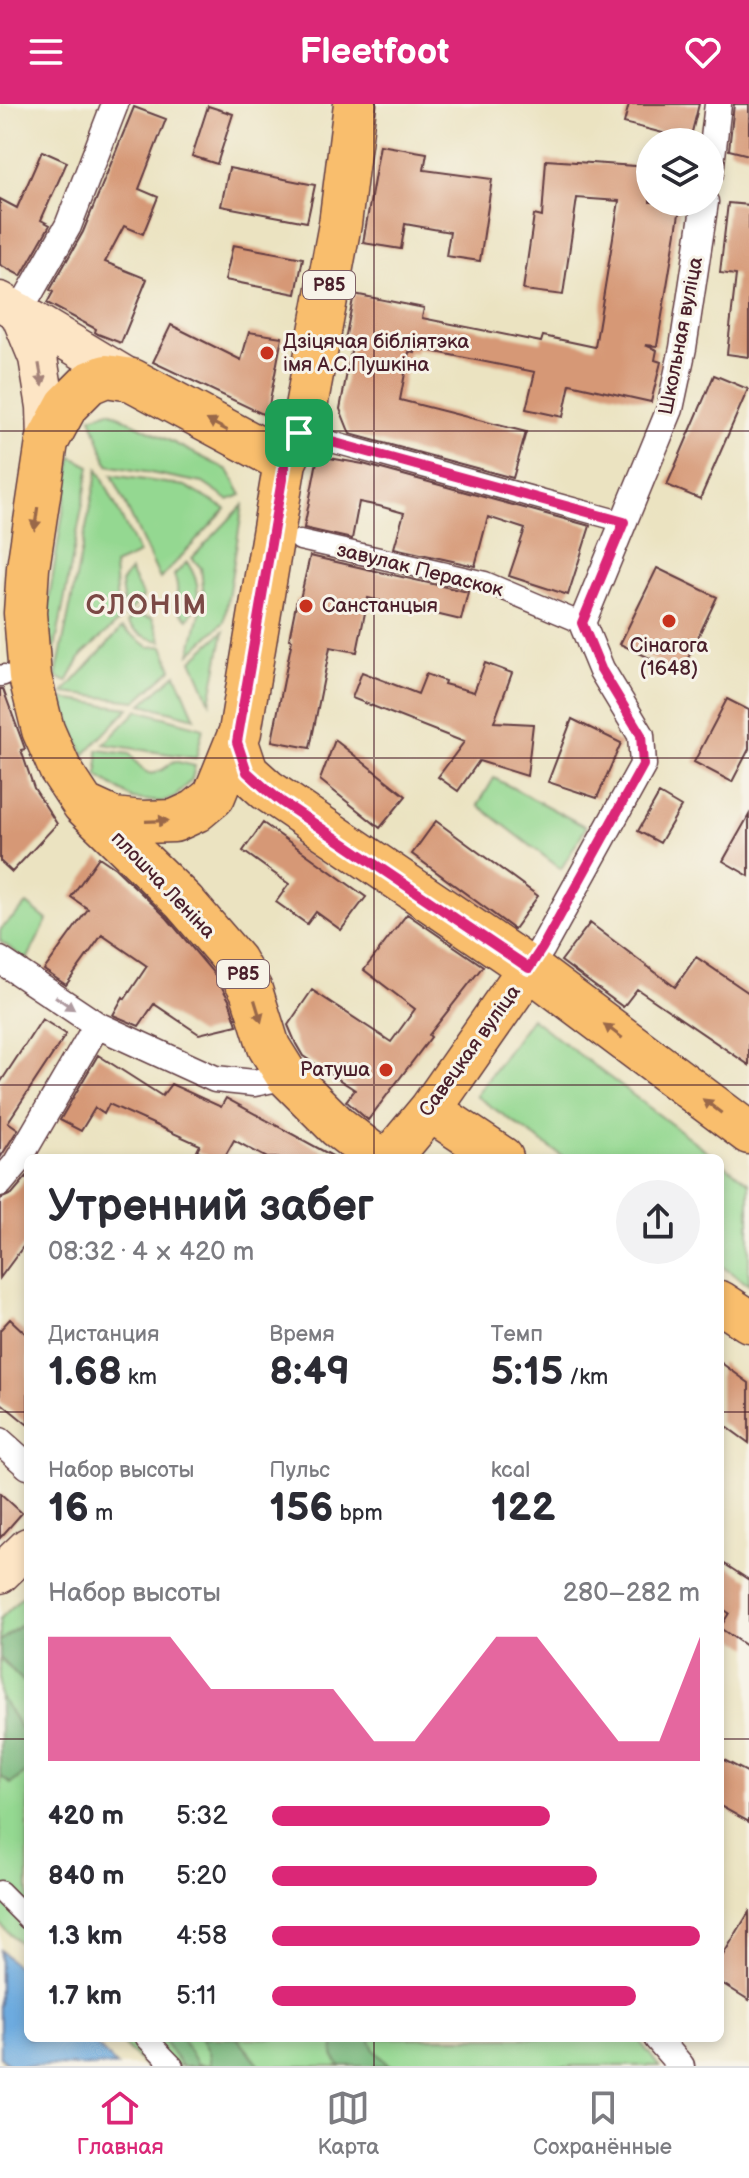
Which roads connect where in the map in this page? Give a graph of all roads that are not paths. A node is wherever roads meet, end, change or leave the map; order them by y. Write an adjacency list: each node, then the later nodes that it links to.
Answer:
1 (115, 104): 6 (street)
2 (355, 104): 9 (main road, Р85)
3 (718, 104): 4 (street)
4 (715, 128)
5 (703, 216): 10 (street, Школьная вуліца)
6 (9, 307): 7 (main road); 8 (main road, плошча Леніна, one-way to 8)
7 (132, 380): 8 (main road, плошча Леніна / Р85); 9 (main road, Р85, one-way to 7)
8 (47, 442): 14 (main road, плошча Леніна / Р85, one-way to 14)
9 (292, 448): 10 (street); 13 (main road, плошча Леніна / Р85)
10 (624, 522): 12 (street, Школьная вуліца)
11 (300, 540): 12 (street, завулак Пераскок)
12 (587, 611): 16 (street, Савецкая вуліца)
13 (237, 742): 14 (main road, плошча Леніна / Р85, one-way to 13); 16 (main road)
14 (83, 804): 18 (main road, плошча Леніна / Р85, one-way to 18)
15 (0, 960): 17 (street, one-way to 17)
16 (529, 968): 19 (main road, Савецкая вуліца); 20 (main road, one-way to 16)
17 (97, 1025): 18 (street); 24 (street)
18 (287, 1076): 21 (main road, плошча Леніна / Р85)
19 (430, 1110): 22 (main road, Савецкая вуліца); 23 (main road)
20 (749, 1133)
21 (373, 1154)
22 (393, 1154)
23 (496, 1154)
24 (0, 1183)
25 (724, 1305): 26 (main road)
26 (749, 1321)
27 (0, 1441): 28 (street)
28 (24, 1462)
29 (24, 1551): 30 (main road)
30 (0, 1574)
31 (0, 1891): 32 (street)
32 (24, 1915)
33 (150, 2042): 35 (street)
34 (660, 2042): 36 (street)
35 (173, 2066)
36 (681, 2066)

